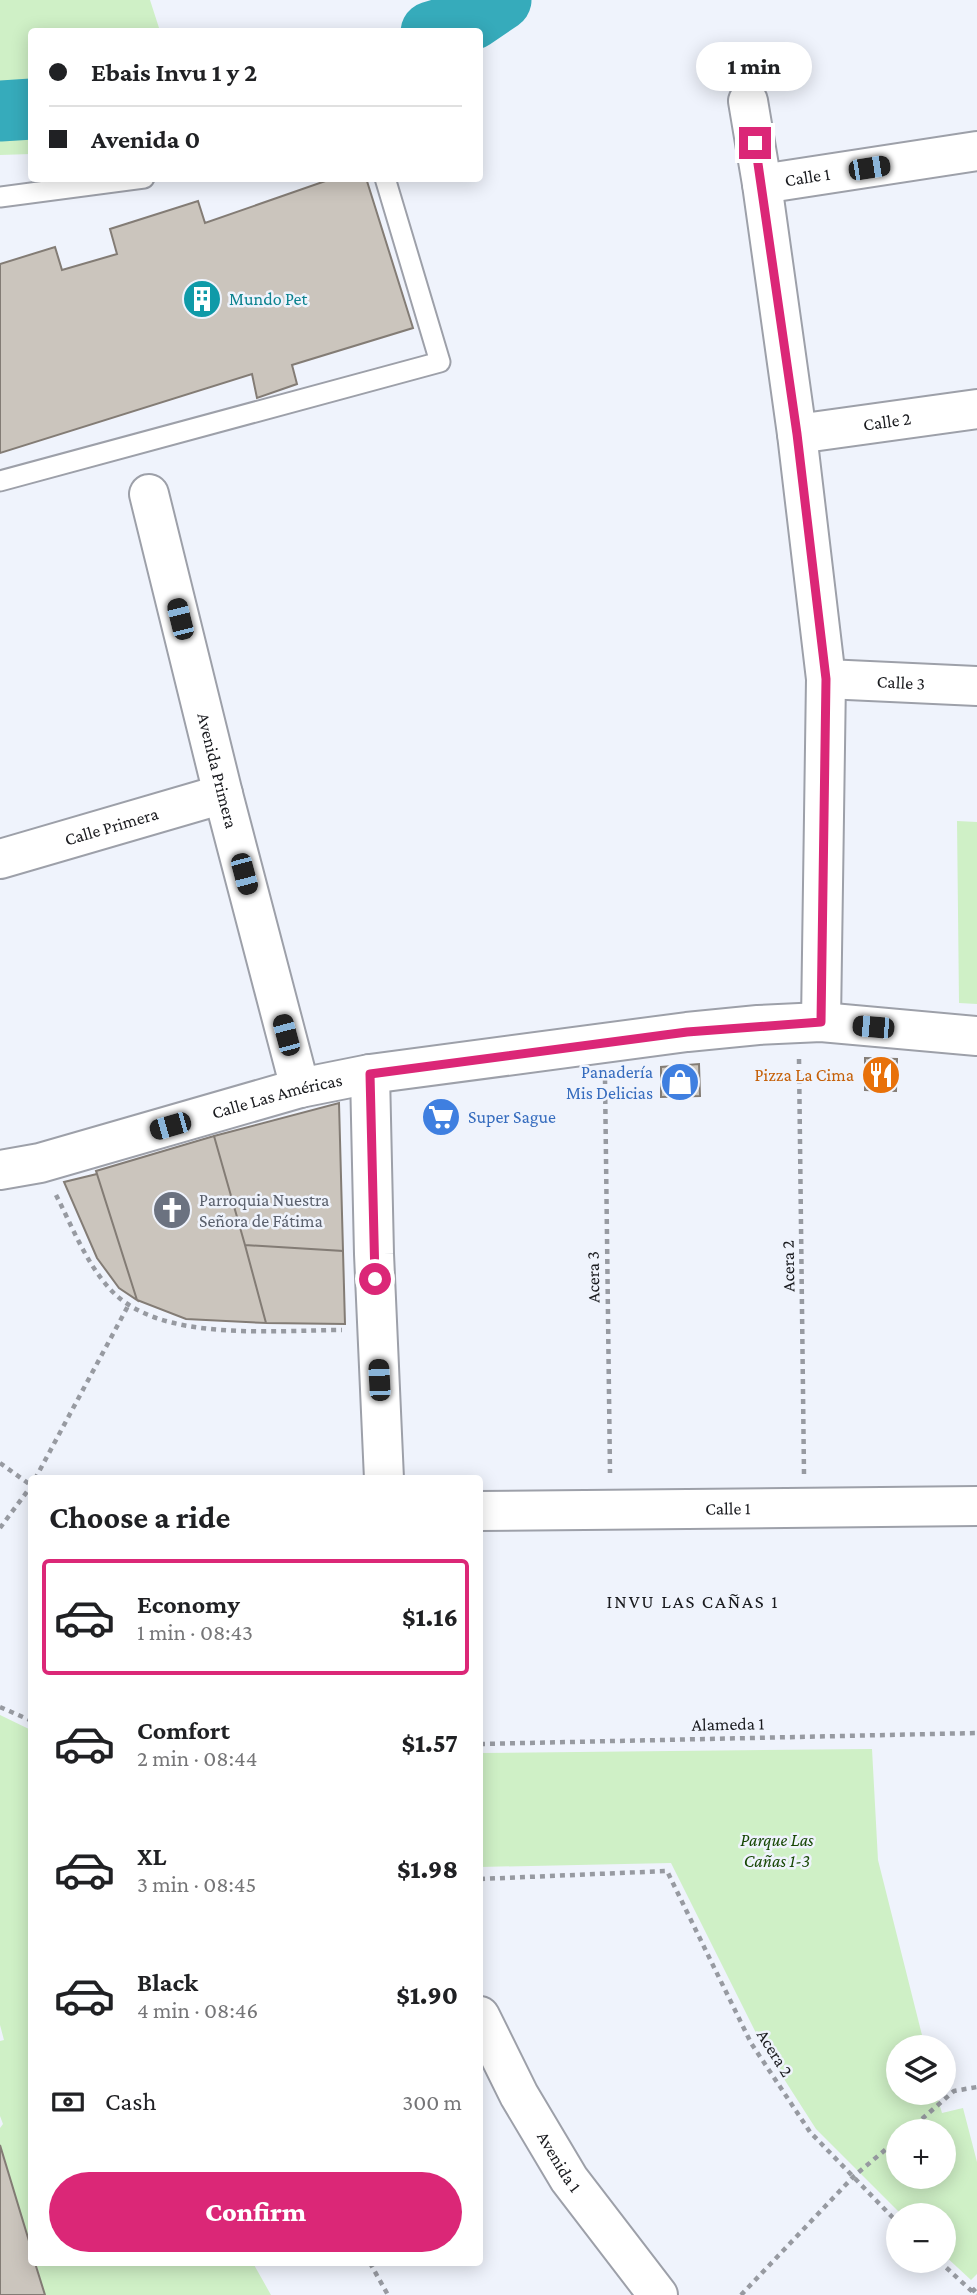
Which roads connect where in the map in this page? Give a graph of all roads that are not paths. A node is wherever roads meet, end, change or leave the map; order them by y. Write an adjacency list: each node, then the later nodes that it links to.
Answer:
1 (748, 101): 5 (street)
2 (977, 151): 5 (street, Calle 1)
3 (114, 182): 6 (lane)
4 (386, 182): 9 (lane)
5 (762, 184): 8 (street)
6 (0, 197)
7 (977, 409): 8 (street, Calle 2)
8 (797, 434): 11 (street)
9 (0, 481)
10 (149, 494): 13 (street, Avenida Primera)
11 (826, 679): 12 (street, Calle 3); 15 (street)
12 (977, 686)
13 (223, 794): 14 (street, Calle Primera); 18 (street, Avenida Primera)
14 (0, 859)
15 (810, 1023): 16 (street, Calle Las Américas); 17 (street, Calle Las Américas)
16 (977, 1036)
17 (370, 1074): 18 (street, Calle Las Américas); 20 (street)
18 (300, 1088): 19 (street, Calle Las Américas)
19 (0, 1170)
20 (384, 1475)
21 (977, 1506): 22 (street, Calle 1)
22 (483, 1511)
23 (483, 2021): 24 (street, Avenida 1)
24 (658, 2295)

